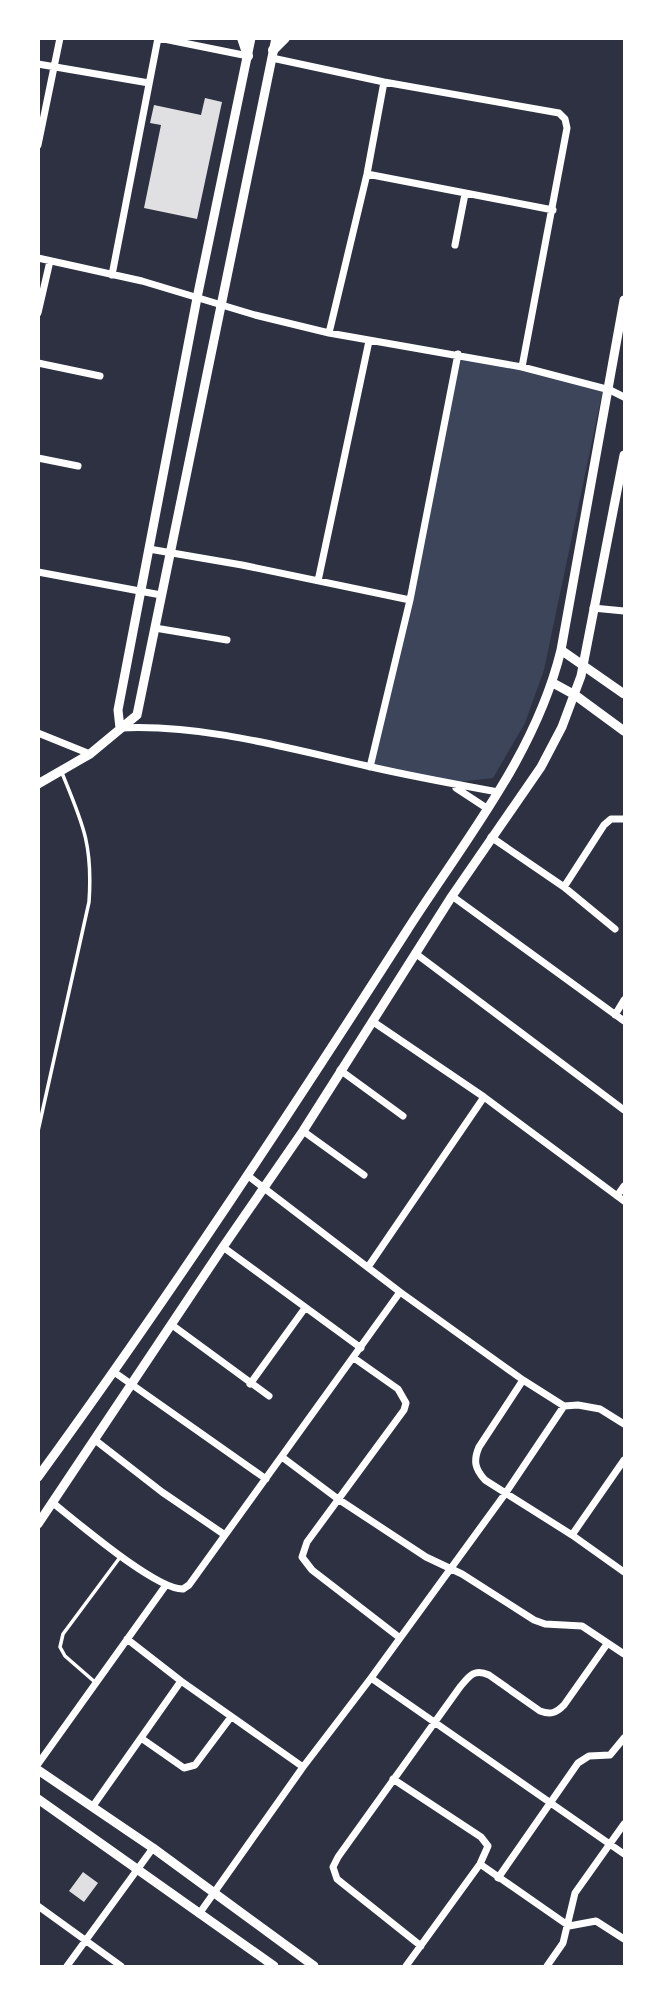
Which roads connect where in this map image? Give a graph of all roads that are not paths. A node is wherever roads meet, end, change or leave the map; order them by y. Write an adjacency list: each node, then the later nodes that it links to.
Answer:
1 (60, 38): 9 (street)
2 (159, 38): 7 (street); 11 (street)
3 (242, 38): 7 (main road)
4 (251, 38): 7 (street)
5 (285, 38): 6 (main road)
6 (274, 49): 10 (street); 22 (street)
7 (248, 56): 20 (street)
8 (38, 64): 9 (street)
9 (56, 68): 11 (street); 12 (street)
10 (384, 82): 13 (street); 15 (street)
11 (149, 83): 19 (street)
12 (38, 145)
13 (367, 174): 14 (street); 24 (street)
14 (466, 194): 15 (street); 16 (street)
15 (552, 209): 28 (street)
16 (455, 245)
17 (38, 258): 18 (street)
18 (50, 261): 19 (street); 23 (street)
19 (112, 275): 20 (street)
20 (197, 298): 22 (street); 35 (street)
21 (625, 300): 30 (street)
22 (221, 305): 24 (street); 36 (street)
23 (38, 313)
24 (329, 333): 25 (street)
25 (369, 341): 26 (street); 38 (street)
26 (458, 354): 28 (street); 41 (street)
27 (38, 363): 29 (street)
28 (522, 367): 30 (street)
29 (100, 376)
30 (610, 390): 31 (street); 46 (street)
31 (625, 397)
32 (625, 455): 42 (street)
33 (38, 458): 34 (street)
34 (78, 466)
35 (149, 549): 36 (street); 39 (street)
36 (170, 553): 38 (street); 40 (street)
37 (38, 572): 39 (street)
38 (318, 581): 41 (street)
39 (141, 590): 40 (street); 51 (street)
40 (162, 595): 44 (street)
41 (410, 600): 55 (street)
42 (593, 608): 43 (street); 47 (street)
43 (625, 611)
44 (155, 628): 45 (street); 51 (street)
45 (227, 640)
46 (561, 650): 47 (street); 48 (street)
47 (584, 664): 49 (street); 50 (street)
48 (553, 683): 50 (street); 59 (street)
49 (625, 694)
50 (575, 695): 52 (street); 62 (street)
51 (120, 728): 54 (street); 55 (street)
52 (625, 731)
53 (38, 733): 54 (street)
54 (90, 754): 56 (street)
55 (370, 767): 58 (street)
56 (61, 771): 57 (street); 75 (lane)
57 (38, 784)
58 (450, 784): 59 (street); 60 (street)
59 (498, 792): 60 (street)
60 (488, 809): 77 (street)
61 (625, 819): 63 (street)
62 (491, 837): 63 (street); 64 (street)
63 (564, 887): 65 (street)
64 (452, 896): 66 (street); 68 (street)
65 (615, 929)
66 (415, 953): 69 (street); 73 (street)
67 (625, 1000): 68 (street)
68 (615, 1015): 70 (street)
69 (372, 1021): 71 (street); 72 (street)
70 (625, 1021)
71 (340, 1070): 74 (street); 76 (street)
72 (484, 1097): 81 (street); 84 (street)
73 (625, 1110)
74 (403, 1116)
75 (38, 1131)
76 (303, 1131): 78 (street); 80 (street)
77 (247, 1175): 80 (street); 90 (street)
78 (364, 1175)
79 (625, 1186): 81 (street)
80 (264, 1187): 83 (street); 84 (street)
81 (617, 1196): 82 (street)
82 (625, 1201)
83 (223, 1247): 86 (street); 87 (street)
84 (368, 1267): 85 (street)
85 (400, 1292): 88 (street); 91 (street)
86 (305, 1308): 88 (street); 92 (street)
87 (172, 1325): 92 (street); 93 (street)
88 (361, 1348): 89 (street)
89 (354, 1358): 98 (street); 103 (street)
90 (114, 1372): 93 (street); 100 (street)
91 (523, 1380): 95 (street); 102 (street)
92 (250, 1384): 94 (street)
93 (133, 1385): 97 (street); 101 (street)
94 (269, 1396)
95 (565, 1406): 96 (street); 102 (street)
96 (625, 1424)
97 (95, 1440): 104 (street); 106 (street)
98 (282, 1457): 101 (street); 103 (street)
99 (625, 1460): 107 (street)
100 (38, 1478)
101 (266, 1479): 106 (street)
102 (505, 1493): 107 (street); 109 (street)
103 (338, 1500): 109 (street); 112 (street)
104 (53, 1503): 105 (street); 108 (street)
105 (38, 1524)
106 (225, 1535): 111 (street)
107 (572, 1535): 110 (street)
108 (121, 1556): 111 (street); 118 (lane)
109 (450, 1568): 112 (street); 114 (street)
110 (625, 1573)
111 (166, 1585): 113 (street)
112 (400, 1638): 116 (street)
113 (127, 1639): 117 (street); 118 (street)
114 (607, 1644): 115 (street); 120 (street)
115 (625, 1654)
116 (371, 1678): 120 (street); 124 (street)
117 (181, 1681): 119 (street); 121 (street)
118 (96, 1683): 123 (street)
119 (231, 1717): 121 (street); 124 (street)
120 (435, 1721): 126 (street); 128 (street)
121 (141, 1738): 129 (street)
122 (625, 1738): 128 (street)
123 (38, 1764)
124 (303, 1767): 137 (street)
125 (38, 1770): 129 (street)
126 (394, 1779): 134 (street); 143 (street)
127 (38, 1799): 135 (street)
128 (551, 1803): 131 (street); 136 (street)
129 (93, 1806): 132 (street)
130 (625, 1824): 131 (street)
131 (610, 1843): 133 (street); 140 (street)
132 (153, 1848): 135 (street); 137 (street)
133 (625, 1854)
134 (480, 1864): 136 (street); 143 (street)
135 (138, 1869): 139 (street); 142 (street)
136 (498, 1878): 140 (street)
137 (215, 1894): 139 (street); 147 (street)
138 (38, 1906): 142 (street)
139 (199, 1914): 146 (street)
140 (569, 1926): 141 (street); 149 (street)
141 (625, 1939)
142 (86, 1940): 144 (street); 145 (street)
143 (421, 1946): 148 (street)
144 (67, 1966)
145 (121, 1966)
146 (274, 1966)
147 (314, 1966)
148 (406, 1966)
149 (547, 1966)

